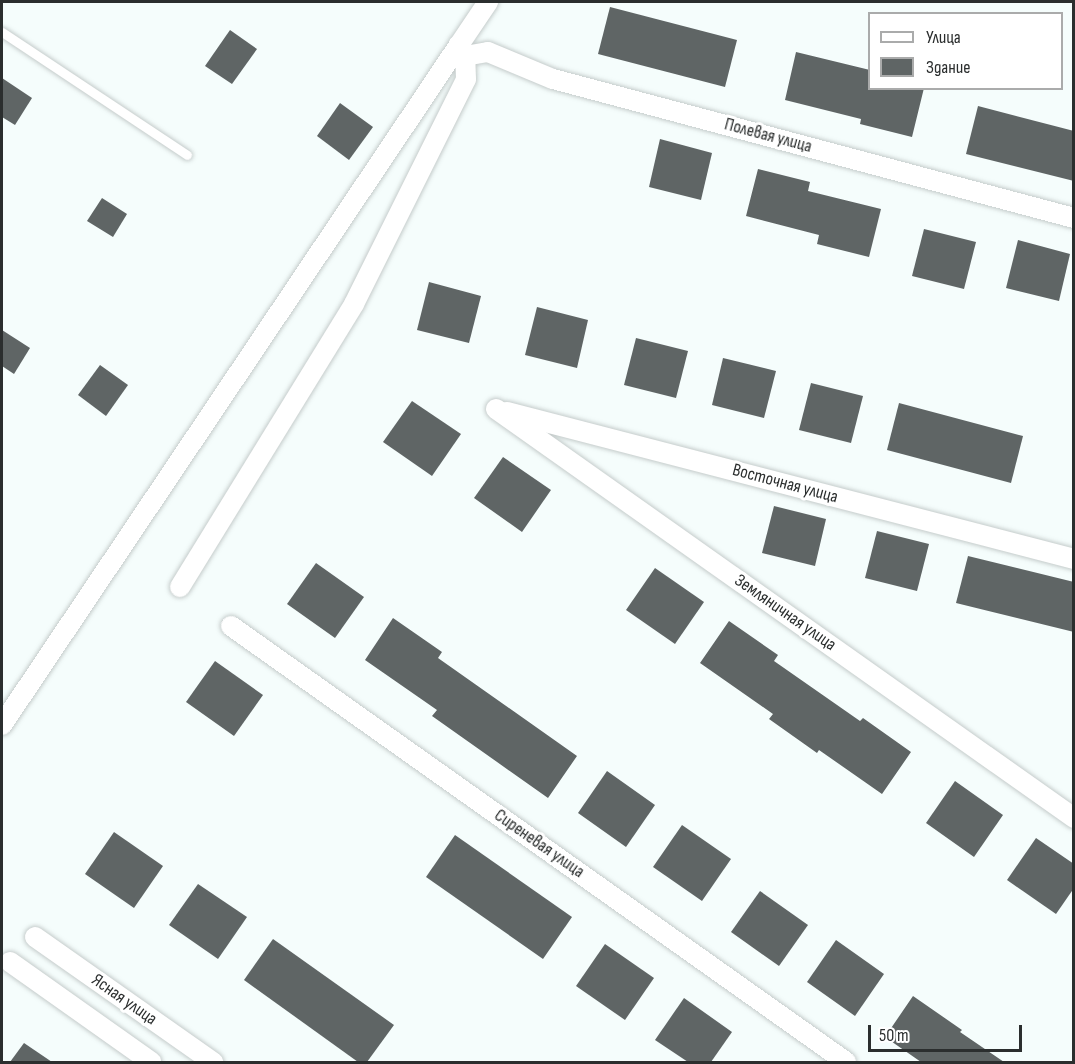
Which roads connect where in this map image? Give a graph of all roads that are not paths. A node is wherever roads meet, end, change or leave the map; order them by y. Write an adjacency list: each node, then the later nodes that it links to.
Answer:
1 (488, 2): 3 (street)
2 (2, 32): 4 (lane)
3 (462, 50): 5 (street, Полевая улица); 8 (street); 10 (street)
4 (187, 155)
5 (1074, 218)
6 (496, 409): 7 (street, Восточная улица); 11 (street, Земляничная улица)
7 (1074, 559)
8 (180, 587)
9 (231, 626): 16 (street, Сиреневая улица)
10 (2, 725)
11 (1074, 818)
12 (35, 937): 15 (street, Ясная улица)
13 (10, 962): 14 (street, Ясная улица)
14 (151, 1062)
15 (213, 1062)
16 (846, 1062)

